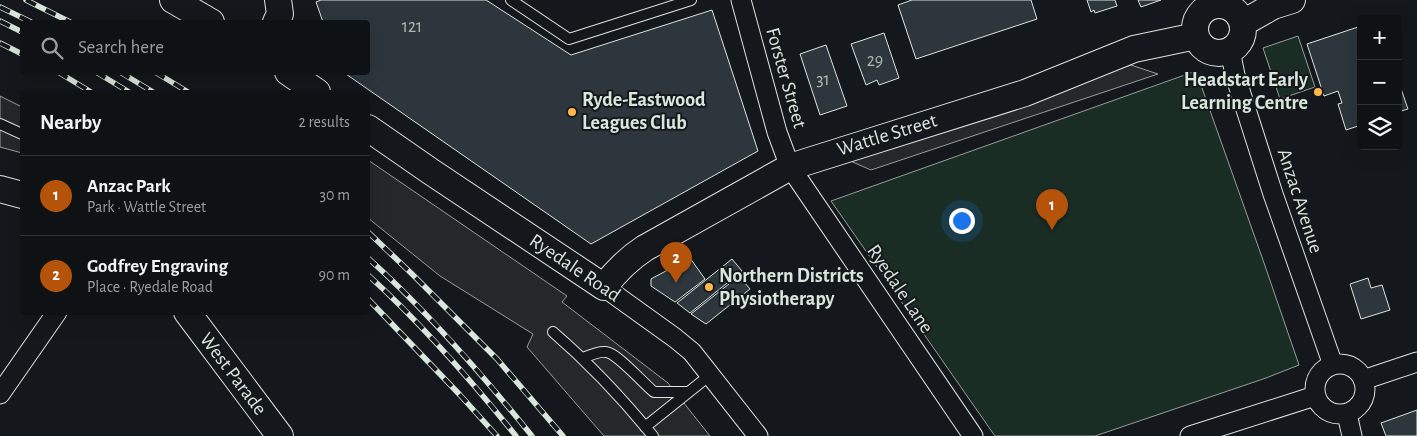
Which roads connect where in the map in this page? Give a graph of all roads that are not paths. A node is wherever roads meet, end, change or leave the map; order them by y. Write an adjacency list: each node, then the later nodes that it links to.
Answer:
1 (172, 0): 8 (street)
2 (278, 0): 9 (street)
3 (511, 0): 4 (lane)
4 (691, 0)
5 (741, 0): 18 (street, Forster Street)
6 (1292, 0): 10 (street)
7 (1210, 3): 10 (street); 11 (street)
8 (207, 20)
9 (277, 20)
10 (1243, 23): 12 (street)
11 (1196, 36): 12 (street); 18 (street, Wattle Street)
12 (1230, 50): 25 (street, Anzac Avenue)
13 (292, 75): 14 (street)
14 (314, 90)
15 (0, 124): 17 (lane)
16 (370, 129): 19 (street, Ryedale Road)
17 (20, 133)
18 (790, 166): 19 (street, Wattle Street); 36 (street, Ryedale Lane)
19 (604, 287): 26 (street, Ryedale Road)
20 (55, 315): 29 (street)
21 (189, 315): 33 (street, West Parade)
22 (553, 332): 23 (lane)
23 (583, 358): 28 (lane); 32 (lane)
24 (1417, 362): 27 (street)
25 (1333, 365): 27 (street); 30 (street)
26 (710, 375): 28 (lane); 35 (street, Ryedale Road)
27 (1363, 380): 31 (street)
28 (688, 392): 32 (lane)
29 (0, 394)
30 (1315, 396): 31 (street); 37 (street)
31 (1347, 414): 38 (street)
32 (645, 427): 34 (lane)
33 (280, 436)
34 (653, 436)
35 (758, 436)
36 (973, 436)
37 (1190, 436)
38 (1352, 436)

